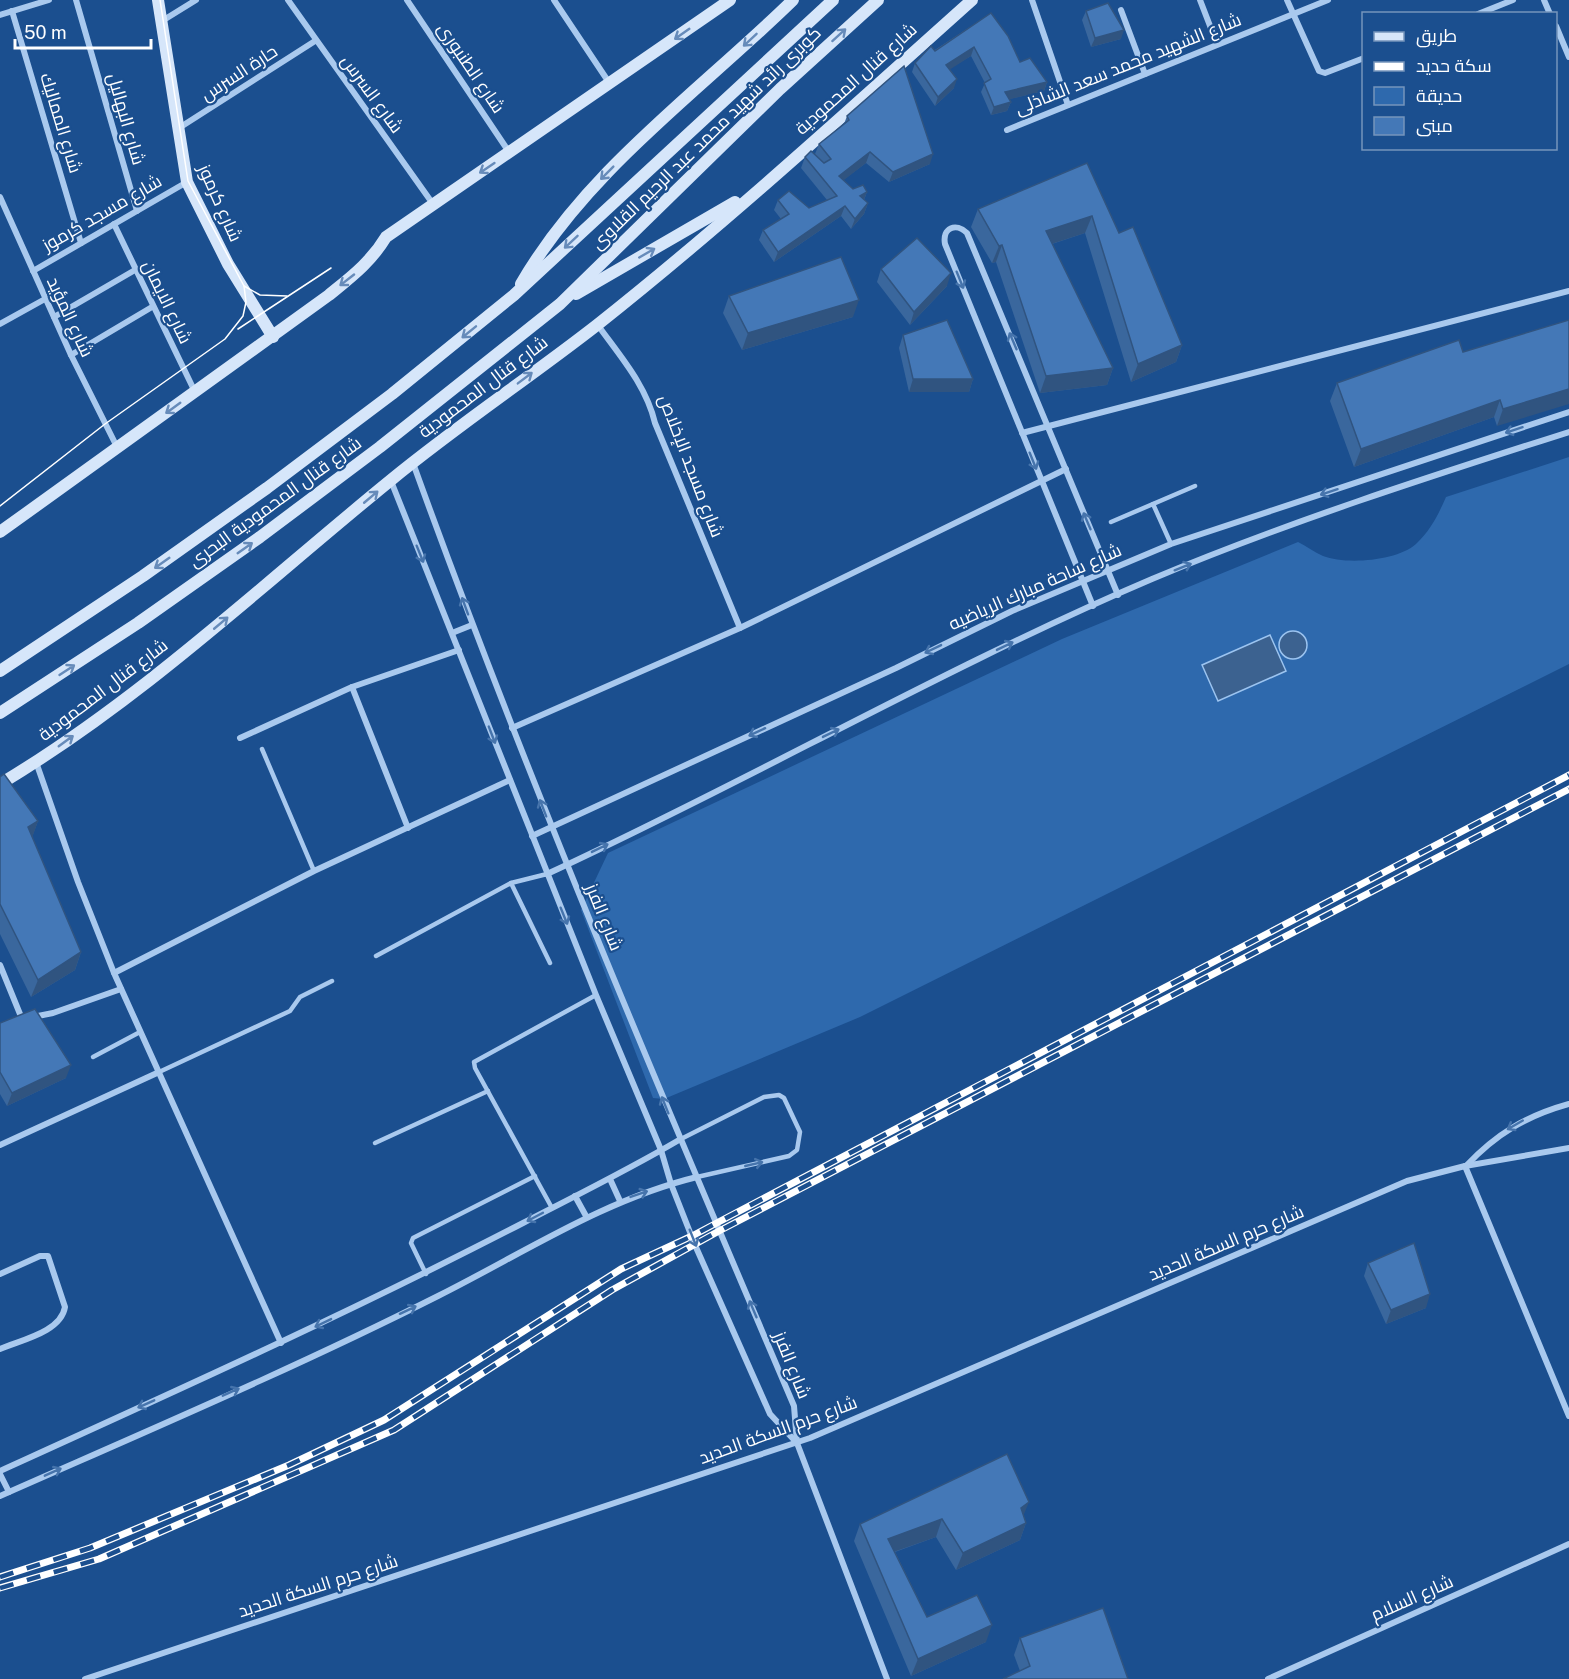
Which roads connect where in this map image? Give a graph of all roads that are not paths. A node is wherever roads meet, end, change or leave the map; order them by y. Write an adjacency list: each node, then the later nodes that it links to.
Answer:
1 (49, 0): 19 (street)
2 (76, 0): 39 (street, شارع البهاليل)
3 (158, 0): 23 (main road, شارع كرموز)
4 (196, 0): 23 (street)
5 (288, 0): 25 (street, شارع السرس)
6 (407, 0): 34 (street, شارع الطنبورى)
7 (554, 0): 30 (street)
8 (730, 0): 30 (main road, one-way to 30)
9 (793, 0): 45 (main road, one-way to 45)
10 (833, 0): 45 (main road, كوبرى رائد شهيد محمد عبد الرحيم القلاوى, one-way to 45)
11 (878, 0): 47 (main road, كوبرى رائد شهيد محمد عبد الرحيم القلاوى, one-way to 11)
12 (972, 0): 36 (main road, شارع قنال المحمودية)
13 (1032, 0): 31 (street)
14 (1200, 0): 26 (street)
15 (1287, 0): 22 (street)
16 (1328, 0): 22 (street, شارع الشهيد محمد سعد الشاذلى)
17 (1513, 0): 20 (street)
18 (1121, 10): 29 (street)
19 (12, 12): 21 (street); 41 (street, شارع المماليك)
20 (1483, 12)
21 (0, 14)
22 (1293, 14): 26 (street, شارع الشهيد محمد سعد الشاذلى); 28 (street)
23 (162, 21): 32 (main road, شارع كرموز)
24 (1557, 28): 27 (street)
25 (315, 41): 32 (street, حارة السرس); 38 (street, شارع السرس)
26 (1217, 44): 29 (street, شارع الشهيد محمد سعد الشاذلى)
27 (1569, 57)
28 (1362, 59)
29 (1146, 74): 31 (street, شارع الشهيد محمد سعد الشاذلى)
30 (610, 84): 34 (main road)
31 (1068, 105): 33 (street, شارع الشهيد محمد سعد الشاذلى)
32 (178, 129): 35 (main road, شارع كرموز)
33 (1007, 130)
34 (510, 153): 38 (main road, one-way to 38)
35 (187, 182): 39 (street, شارع مسجد كرموز); 52 (main road, شارع كرموز)
36 (766, 184): 47 (main road, one-way to 36); 51 (main road, شارع قنال المحمودية)
37 (0, 197): 43 (street, شارع المؤيد)
38 (433, 204): 52 (main road, one-way to 52)
39 (137, 211): 40 (street, شارع مسجد كرموز)
40 (114, 224): 41 (street, شارع مسجد كرموز); 42 (street, شارع الايمان)
41 (81, 243): 43 (street, شارع مسجد كرموز)
42 (135, 270): 48 (street, شارع الايمان); 49 (street)
43 (33, 271): 46 (street, شارع المؤيد)
44 (1569, 291): 56 (street)
45 (514, 295): 77 (main road, شارع قنال المحمودية البحرى, one-way to 77)
46 (45, 299): 49 (street, شارع المؤيد); 50 (street)
47 (560, 304): 79 (main road, شارع قنال المحمودية البحرى, one-way to 47)
48 (152, 307): 53 (street); 54 (street, شارع الايمان)
49 (54, 317): 53 (street, شارع المؤيد)
50 (0, 324)
51 (597, 324): 60 (main road, شارع قنال المحمودية, one-way to 51); 74 (street, شارع مسجد الإخلاص)
52 (273, 337): 54 (main road)
53 (71, 355): 59 (street, شارع المؤيد)
54 (195, 392): 59 (main road, one-way to 59)
55 (1569, 412): 68 (street, شارع ساحة مبارك الرياضيه, one-way to 68)
56 (1048, 426): 58 (street); 58 (street, one-way to 58); 61 (street)
57 (1569, 432): 71 (street, one-way to 57)
58 (1022, 433): 63 (street, one-way to 63)
59 (117, 447): 67 (main road)
60 (413, 462): 62 (main road, شارع قنال المحمودية); 73 (street, شارع الفرز, one-way to 60)
61 (1066, 469): 63 (street); 69 (street, one-way to 61)
62 (391, 480): 75 (street, شارع الفرز, one-way to 75); 83 (main road, شارع قنال المحمودية, one-way to 62)
63 (1041, 480): 70 (street); 74 (street)
64 (1195, 486): 65 (lane)
65 (1153, 504): 66 (lane); 68 (lane)
66 (1111, 522)
67 (0, 532)
68 (1171, 544): 69 (street, شارع ساحة مبارك الرياضيه)
69 (1108, 571): 70 (street, شارع ساحة مبارك الرياضيه); 71 (street)
70 (1083, 581): 72 (street); 86 (street, شارع ساحة مبارك الرياضيه, one-way to 86)
71 (1118, 595): 72 (street)
72 (1093, 606): 89 (street, one-way to 72)
73 (472, 625): 75 (street); 80 (street, شارع الفرز)
74 (740, 628): 80 (street)
75 (452, 633): 76 (street, شارع الفرز)
76 (459, 650): 78 (street); 84 (street, شارع الفرز, one-way to 84)
77 (0, 671)
78 (352, 687): 81 (street); 87 (street)
79 (0, 713)
80 (512, 728): 86 (street, شارع الفرز, one-way to 80)
81 (240, 738)
82 (262, 749): 90 (lane)
83 (36, 762): 85 (main road, شارع قنال المحمودية); 96 (street)
84 (510, 780): 87 (street); 88 (street, شارع الفرز)
85 (0, 784)
86 (551, 827): 88 (street, شارع ساحة مبارك الرياضيه); 89 (street, شارع الفرز)
87 (408, 828): 90 (street)
88 (532, 836): 91 (street, شارع الفرز)
89 (567, 864): 91 (street); 105 (street, شارع الفرز, one-way to 89)
90 (314, 871): 96 (street)
91 (547, 873): 92 (lane); 99 (street, شارع الفرز, one-way to 99)
92 (511, 883): 93 (lane); 94 (lane)
93 (376, 956)
94 (550, 963)
95 (0, 965): 98 (street)
96 (114, 974): 98 (street)
97 (332, 981): 102 (lane)
98 (121, 989): 100 (street)
99 (596, 995): 103 (lane); 109 (street, شارع الفرز)
100 (140, 1032): 101 (lane); 102 (street)
101 (93, 1057)
102 (157, 1072): 107 (street); 121 (street)
103 (488, 1091): 106 (lane); 111 (lane)
104 (1569, 1104): 110 (street, one-way to 110)
105 (679, 1140): 109 (street); 112 (street, شارع الفرز); 112 (lane, one-way to 105)
106 (375, 1143)
107 (0, 1145)
108 (1569, 1148): 110 (street, شارع حرم السكة الحديد)
109 (661, 1150): 113 (street); 114 (street, شارع الفرز)
110 (1465, 1166): 123 (street); 124 (street, شارع حرم السكة الحديد)
111 (535, 1176): 117 (lane); 120 (lane)
112 (697, 1177): 114 (street); 124 (street, شارع الفرز, one-way to 112)
113 (610, 1179): 115 (street); 116 (street)
114 (671, 1184): 116 (street, one-way to 114); 124 (street, شارع الفرز, one-way to 124)
115 (575, 1196): 117 (street); 118 (street)
116 (620, 1201): 118 (street)
117 (552, 1208): 120 (street, one-way to 120)
118 (586, 1216): 126 (street, one-way to 118)
119 (0, 1274): 122 (street)
120 (426, 1274): 121 (street, one-way to 121)
121 (281, 1344): 125 (street, one-way to 125)
122 (0, 1349)
123 (1569, 1416)
124 (797, 1443): 129 (street, شارع حرم السكة الحديد); 130 (street)
125 (0, 1472): 126 (street)
126 (9, 1492): 127 (street)
127 (0, 1496)
128 (1569, 1544): 131 (street, شارع السلام)
129 (85, 1679)
130 (887, 1679)
131 (1268, 1679)

